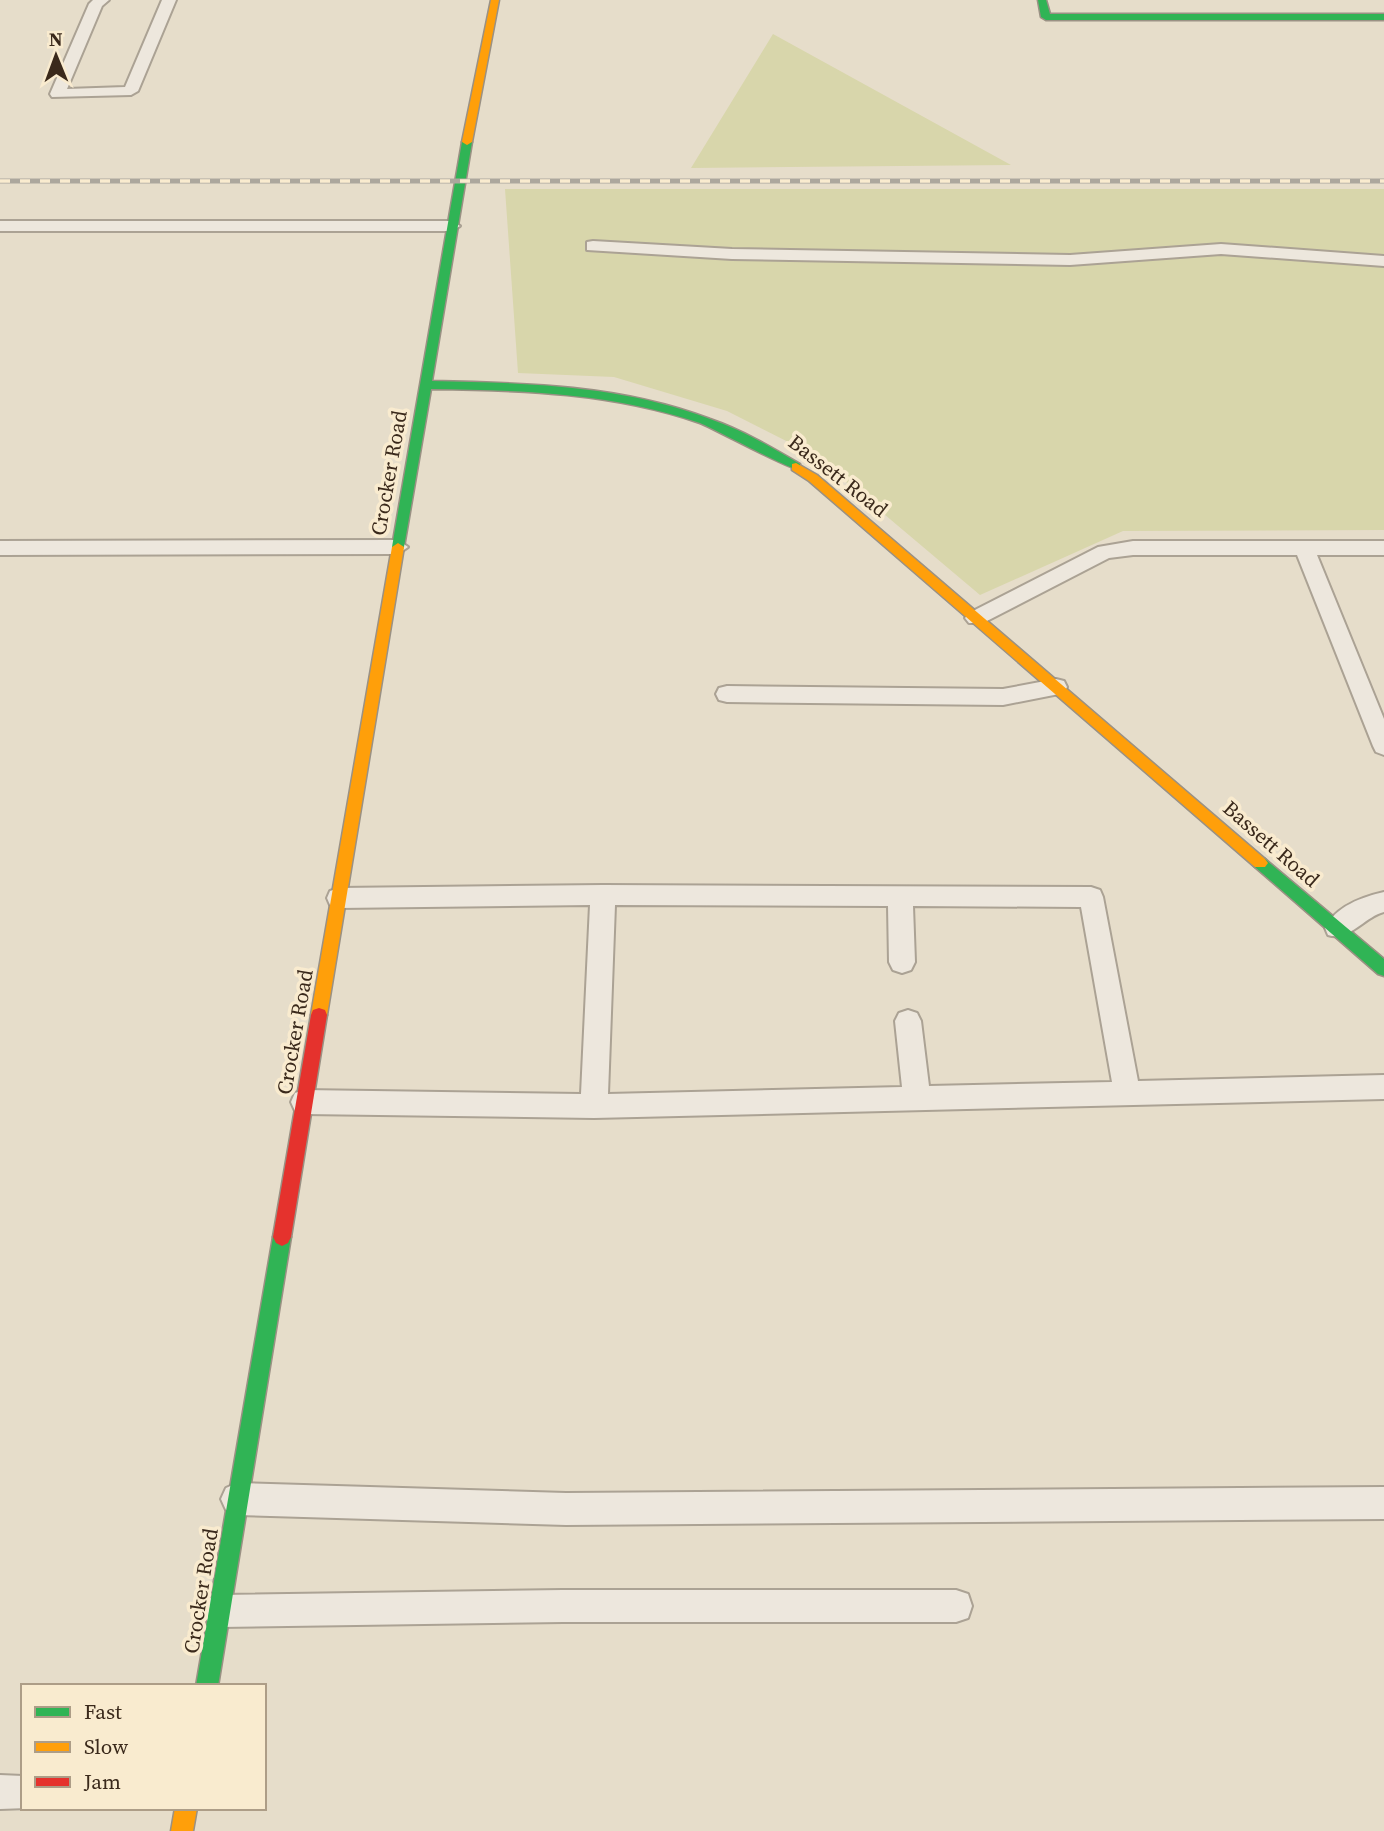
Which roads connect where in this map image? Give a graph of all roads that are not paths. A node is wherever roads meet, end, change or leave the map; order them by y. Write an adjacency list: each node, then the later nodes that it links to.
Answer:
1 (102, 0): 2 (lane)
2 (169, 0)
3 (495, 0): 7 (main road)
4 (1042, 0): 5 (main road)
5 (1384, 17)
6 (0, 226): 7 (lane)
7 (452, 226): 10 (main road)
8 (593, 246): 9 (lane)
9 (1384, 261)
10 (425, 385): 11 (main road, Crocker Road); 15 (main road, Bassett Road)
11 (398, 547): 12 (lane); 21 (main road, Crocker Road)
12 (0, 548)
13 (1304, 548): 14 (lane); 15 (lane); 18 (lane)
14 (1384, 548)
15 (976, 618): 16 (main road, Bassett Road)
16 (1056, 687): 17 (lane); 23 (main road, Bassett Road)
17 (727, 694)
18 (1384, 746)
19 (603, 894): 20 (lane); 21 (lane); 31 (lane)
20 (900, 895): 24 (lane); 28 (lane)
21 (339, 898): 30 (main road, Crocker Road)
22 (1384, 902): 23 (lane)
23 (1337, 928): 25 (main road, Bassett Road)
24 (902, 962)
25 (1384, 969)
26 (908, 1021): 29 (lane)
27 (1384, 1087): 28 (lane)
28 (1127, 1093): 29 (lane)
29 (917, 1098): 31 (lane)
30 (304, 1102): 31 (lane); 32 (main road, Crocker Road)
31 (594, 1105)
32 (237, 1499): 33 (lane); 35 (main road, Crocker Road)
33 (1384, 1503)
34 (956, 1606): 35 (lane)
35 (220, 1611): 36 (main road, Crocker Road)
36 (207, 1684)
37 (0, 1792): 38 (lane)
38 (21, 1793)
39 (186, 1810): 40 (main road)
40 (182, 1831)

